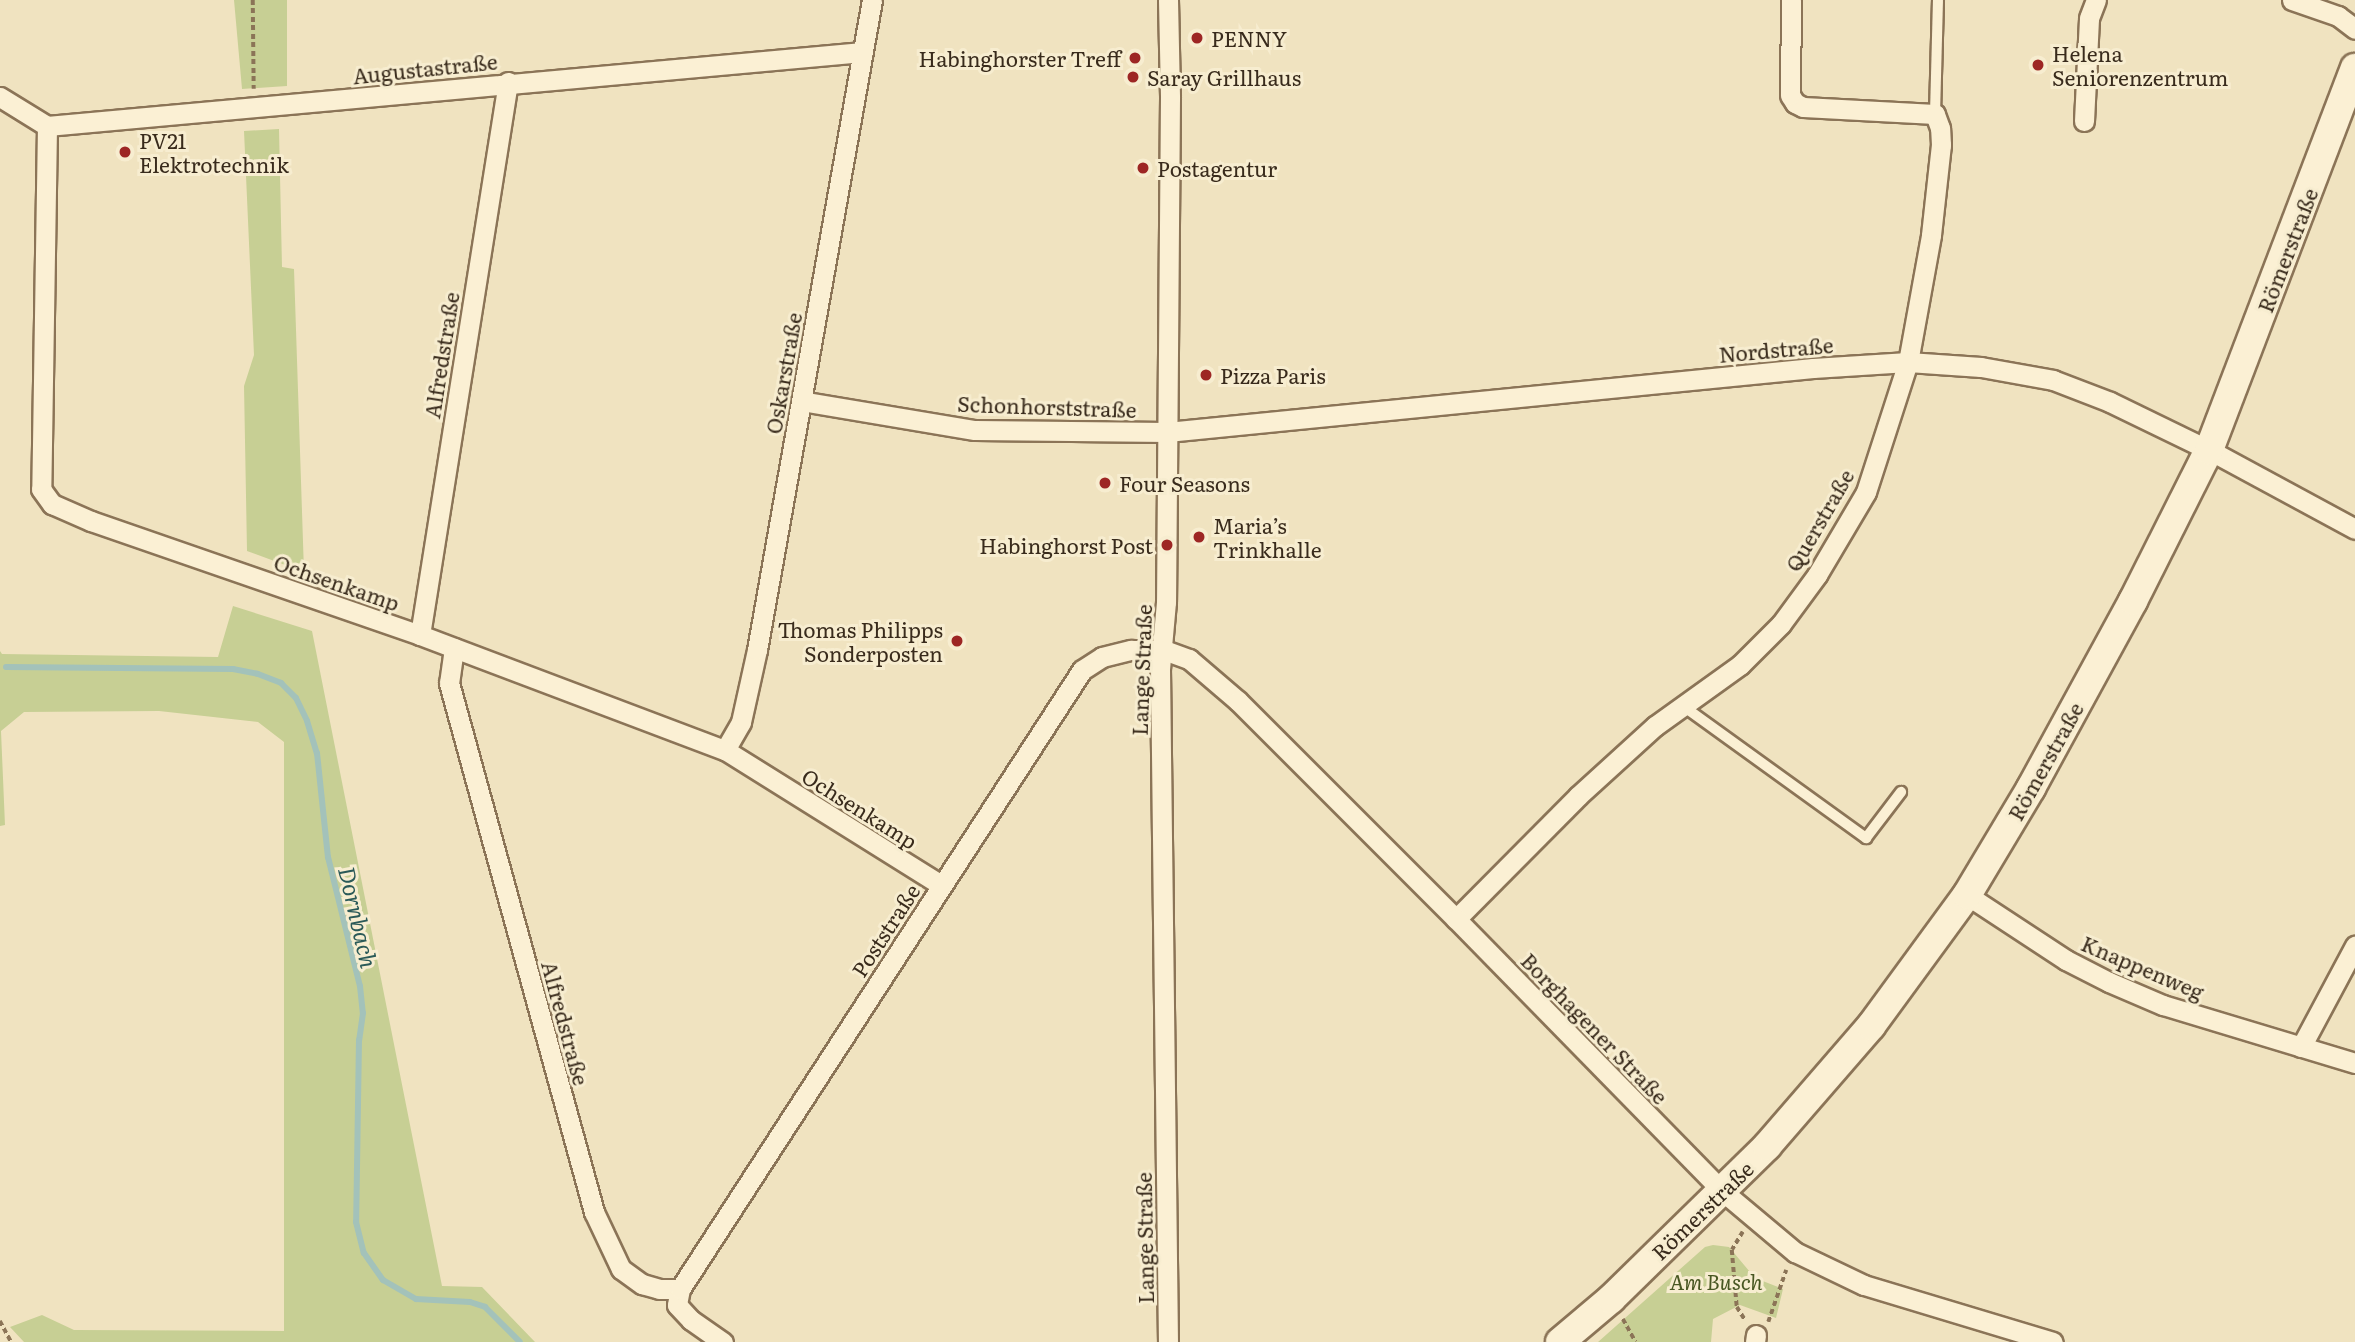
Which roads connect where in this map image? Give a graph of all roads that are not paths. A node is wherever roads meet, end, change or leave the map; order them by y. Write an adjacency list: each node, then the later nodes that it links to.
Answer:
1 (872, 0): 8 (street, Oskarstraße)
2 (1168, 0): 17 (street, Lange Straße)
3 (1791, 0): 12 (street)
4 (1938, 0): 12 (lane, Querstraße)
5 (2096, 0): 13 (street)
6 (2292, 0): 7 (street)
7 (2355, 29)
8 (863, 52): 10 (street, Augustastraße); 16 (street, Oskarstraße)
9 (2355, 68): 18 (main road, Römerstraße)
10 (508, 82): 14 (street, Augustastraße); 20 (street, Alfredstraße)
11 (0, 97): 14 (street)
12 (1935, 114): 15 (street, Querstraße)
13 (2084, 121)
14 (47, 126): 20 (street, Ochsenkamp)
15 (1908, 362): 17 (street, Nordstraße); 18 (street, Nordstraße); 23 (street, Querstraße)
16 (801, 401): 17 (street, Schonhorststraße); 24 (street, Oskarstraße)
17 (1167, 432): 22 (street, Lange Straße)
18 (2209, 450): 19 (street, Nordstraße); 27 (main road, Römerstraße)
19 (2355, 529)
20 (420, 635): 21 (street, Ochsenkamp)
21 (454, 648): 24 (street, Ochsenkamp); 33 (street, Alfredstraße)
22 (1164, 650): 26 (street, Poststraße); 28 (street, Borghagener Straße); 35 (street, Lange Straße)
23 (1683, 706): 25 (lane); 28 (street, Querstraße)
24 (725, 750): 26 (street, Ochsenkamp)
25 (1901, 792)
26 (941, 885): 33 (street, Poststraße)
27 (1967, 895): 30 (street, Knappenweg); 32 (main road, Römerstraße)
28 (1456, 919): 32 (street, Borghagener Straße)
29 (2355, 946): 30 (street)
30 (2301, 1047): 31 (street, Knappenweg)
31 (2355, 1063)
32 (1721, 1190): 36 (main road, Römerstraße); 37 (street, Borghagener Straße)
33 (680, 1289): 34 (street)
34 (723, 1342)
35 (1168, 1342)
36 (1560, 1342)
37 (2053, 1342)

